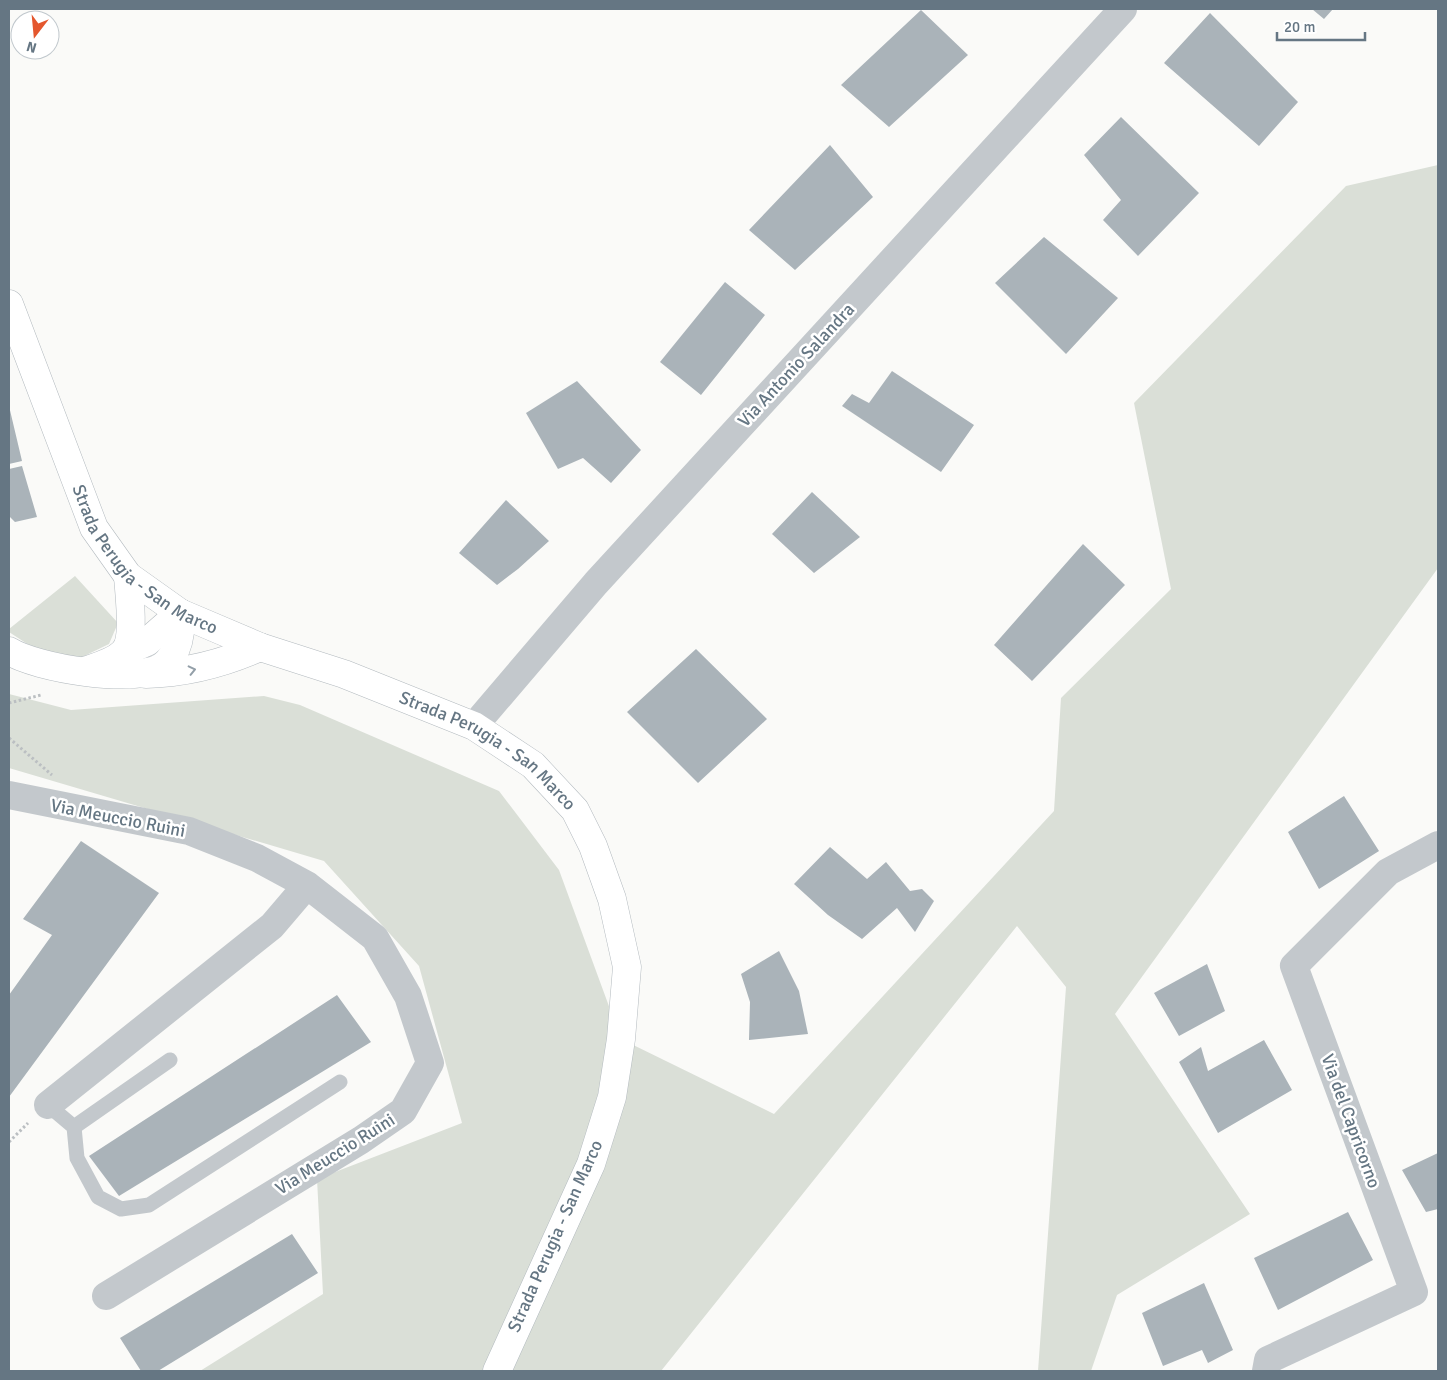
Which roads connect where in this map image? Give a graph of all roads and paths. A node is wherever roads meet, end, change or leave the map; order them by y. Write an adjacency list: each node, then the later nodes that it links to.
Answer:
1 (1123, 9): 12 (street, Via Antonio Salandra)
2 (9, 304): 3 (main road, Strada Perugia - San Marco)
3 (128, 576): 4 (main road, Strada Perugia - San Marco); 7 (main road)
4 (180, 613): 5 (main road, Strada Perugia - San Marco); 7 (main road); 9 (main road)
5 (260, 647): 9 (main road, one-way to 5); 12 (main road, Strada Perugia - San Marco)
6 (9, 652): 8 (main road)
7 (124, 652): 8 (main road)
8 (84, 671): 9 (main road)
9 (144, 674)
10 (41, 695): 11 (path)
11 (9, 703)
12 (474, 726): 23 (main road, Strada Perugia - San Marco)
13 (9, 738): 15 (path)
14 (9, 795): 15 (street, Via Meuccio Ruini)
15 (58, 806): 17 (street, Via Meuccio Ruini)
16 (1438, 845): 24 (street, Via del Capricorno)
17 (307, 885): 20 (street); 22 (street, Via Meuccio Ruini)
18 (170, 1060): 21 (lane)
19 (340, 1082): 21 (lane)
20 (48, 1104): 21 (lane)
21 (74, 1127)
22 (106, 1296)
23 (497, 1371)
24 (1266, 1371)

